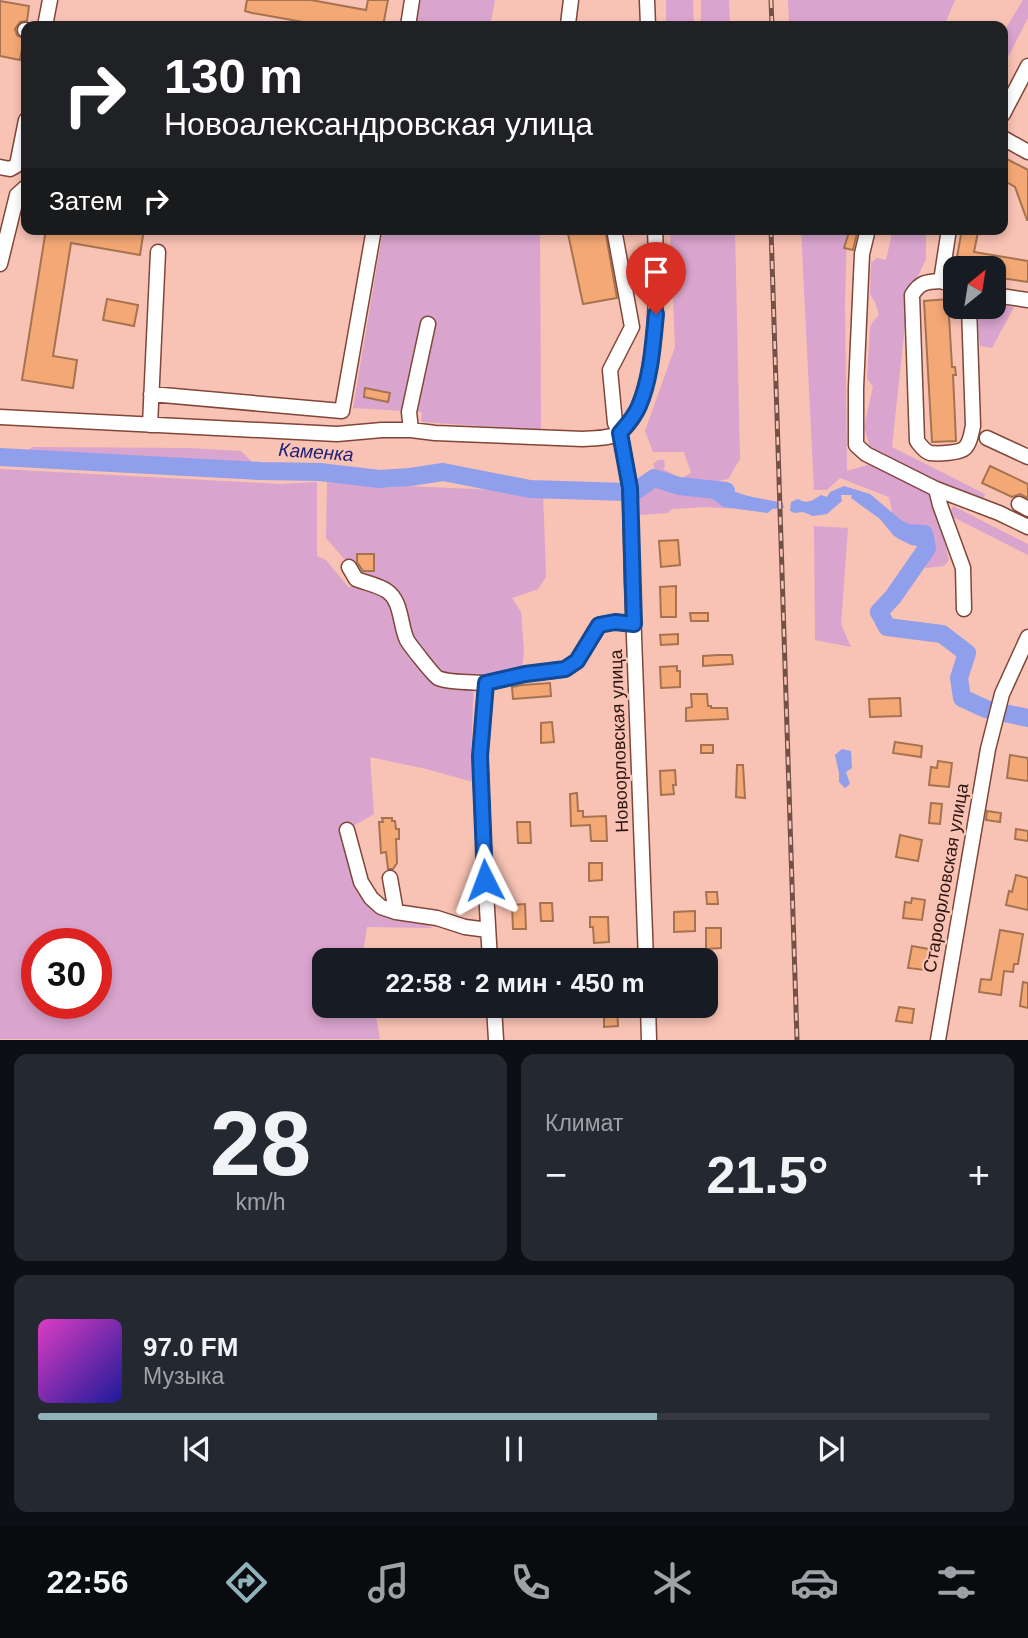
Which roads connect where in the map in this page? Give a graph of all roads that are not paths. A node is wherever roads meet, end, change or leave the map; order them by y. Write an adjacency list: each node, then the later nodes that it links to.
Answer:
1 (50, 0): 5 (street)
2 (412, 0): 6 (street)
3 (571, 0): 7 (street)
4 (647, 0): 8 (street)
5 (45, 21)
6 (409, 21)
7 (568, 21)
8 (648, 21)
9 (1028, 66): 10 (street)
10 (1008, 104)
11 (21, 124): 14 (street)
12 (1008, 141): 13 (street)
13 (1028, 152)
14 (0, 167)
15 (21, 191): 22 (street)
16 (368, 235): 28 (street)
17 (615, 235): 32 (street, Новоорловская улица)
18 (655, 235): 32 (street)
19 (867, 235): 35 (street)
20 (948, 235): 23 (street)
21 (158, 252): 28 (street)
22 (0, 264)
23 (941, 281): 26 (street)
24 (1006, 297): 25 (street)
25 (1028, 300)
26 (969, 319)
27 (428, 324): 31 (street)
28 (151, 394): 30 (street)
29 (0, 417): 30 (street)
30 (150, 425): 31 (street)
31 (411, 430): 32 (street)
32 (620, 433): 39 (street, Новоорловская улица)
33 (987, 438): 34 (street)
34 (1028, 457)
35 (936, 489): 36 (street); 38 (street)
36 (1028, 527)
37 (349, 566): 41 (street)
38 (964, 609)
39 (634, 624): 41 (street); 47 (street, Новоорловская улица)
40 (1028, 637): 52 (street, Староорловская улица)
41 (486, 683): 45 (street)
42 (347, 831): 44 (street)
43 (390, 878): 44 (street)
44 (396, 912): 45 (street)
45 (488, 930): 46 (street)
46 (490, 948)
47 (646, 948)
48 (495, 1018): 50 (street)
49 (648, 1018): 51 (street)
50 (496, 1040)
51 (649, 1040)
52 (937, 1040)

